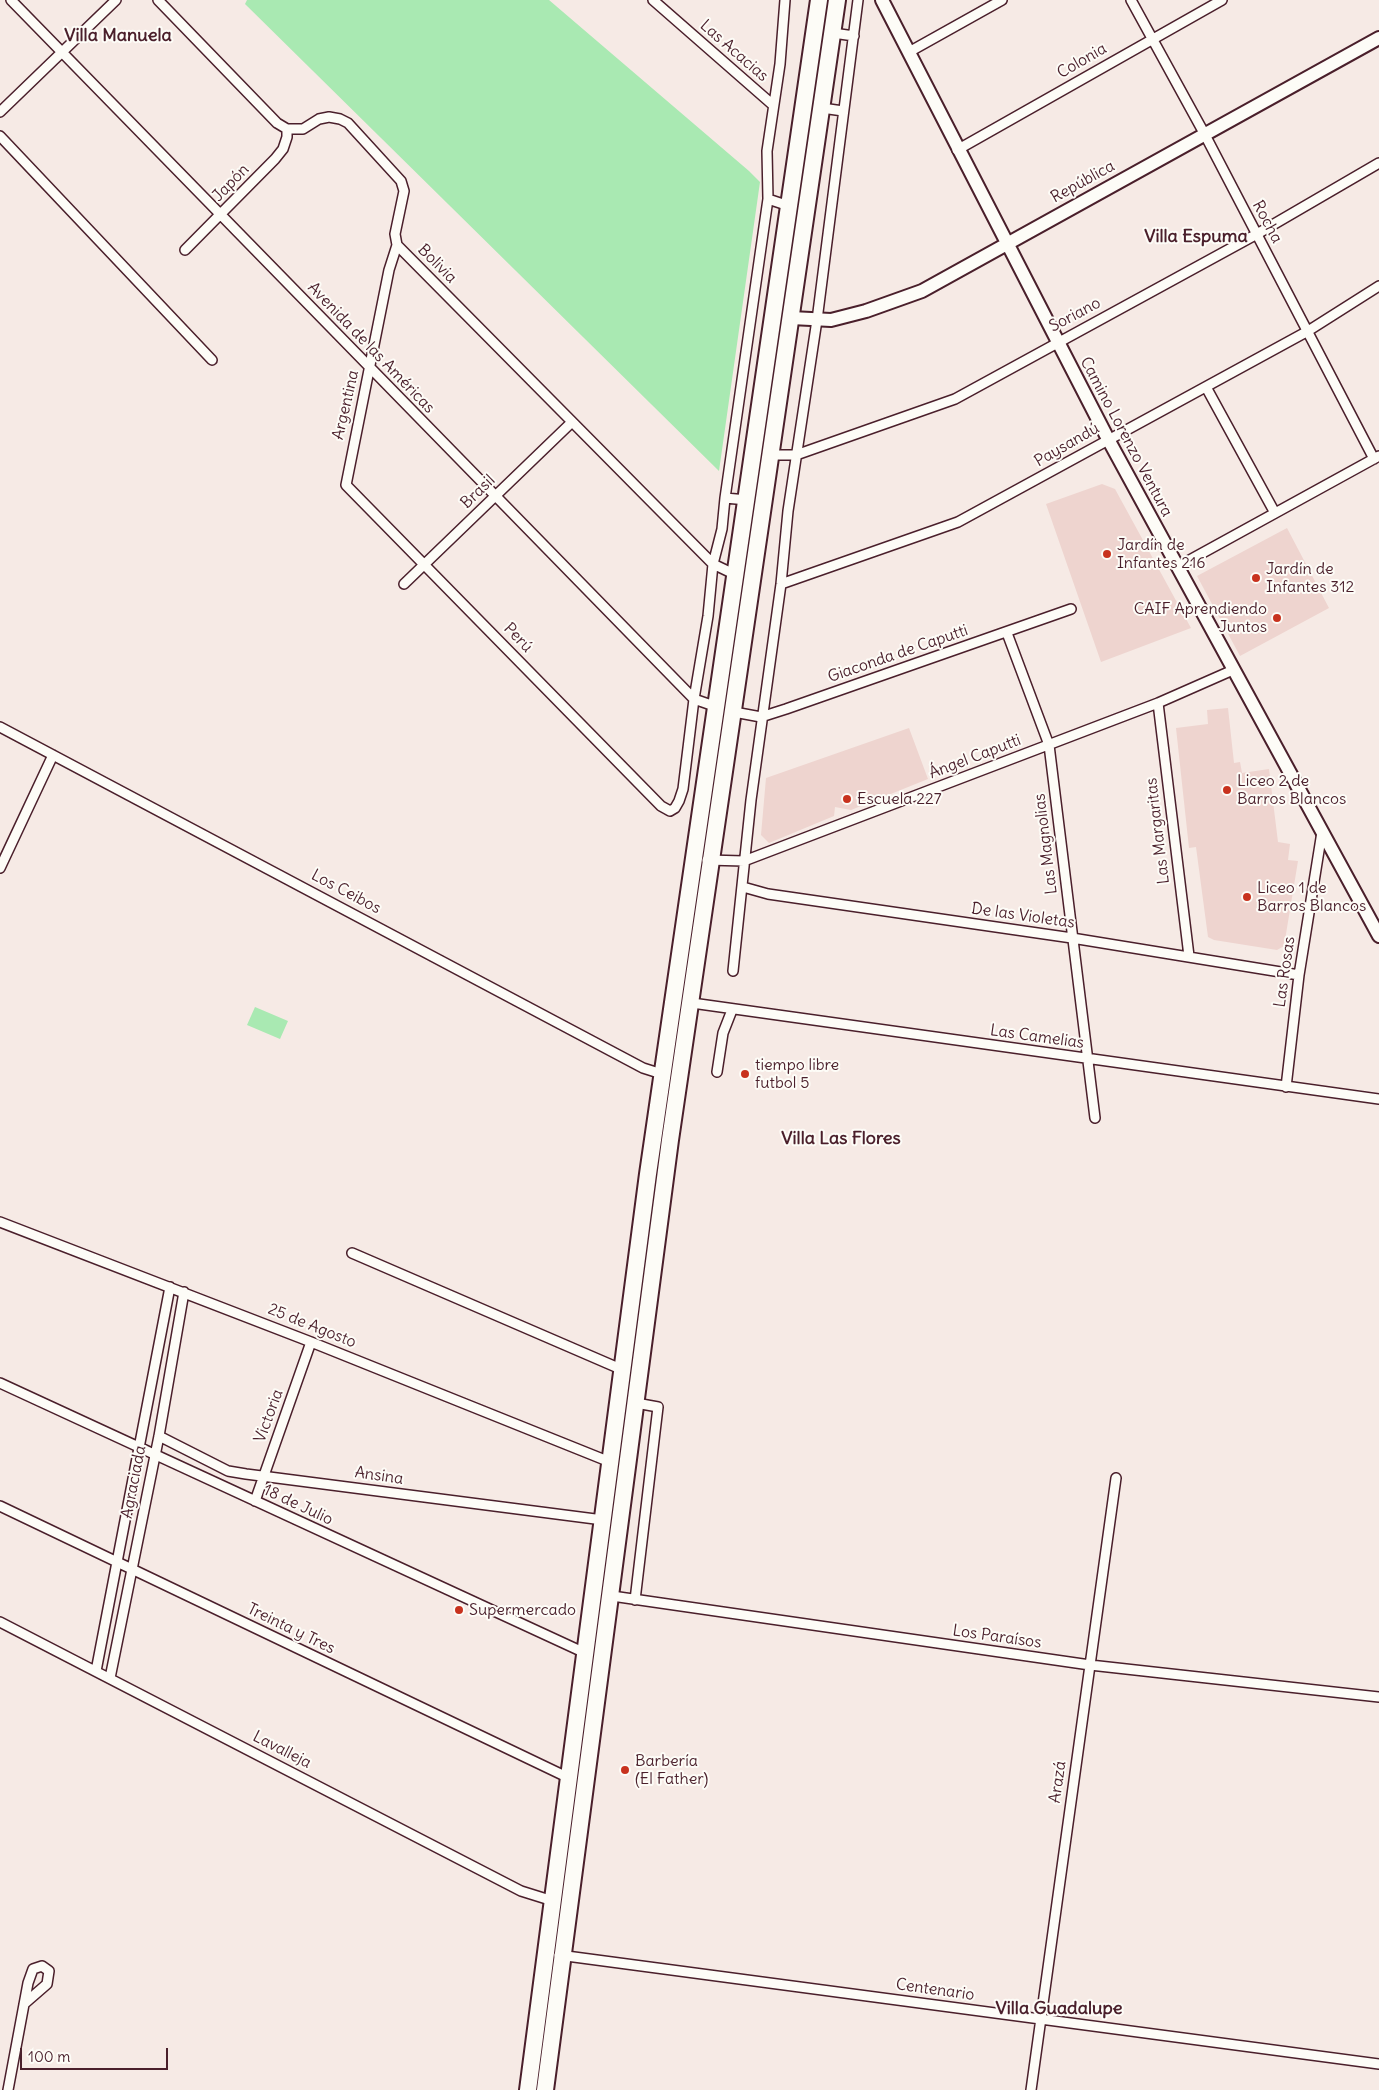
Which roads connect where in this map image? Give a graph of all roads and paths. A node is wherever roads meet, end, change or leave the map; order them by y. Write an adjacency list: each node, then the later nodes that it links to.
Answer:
1 (11, 0): 17 (street, Avenida de las Américas)
2 (116, 0): 17 (street)
3 (158, 0): 23 (street)
4 (653, 0): 19 (street, Las Acacias)
5 (785, 0): 19 (street)
6 (819, 0): 29 (highway)
7 (837, 0): 13 (highway)
8 (858, 0): 14 (street)
9 (882, 0): 18 (street, Camino Lorenzo Ventura)
10 (1002, 0): 18 (street)
11 (1131, 0): 15 (street, Rocha)
12 (1222, 0): 15 (street, Colonia)
13 (833, 33): 14 (street); 20 (highway)
14 (854, 36): 21 (street)
15 (1152, 38): 24 (street, Rocha); 26 (street, Colonia)
16 (1379, 38): 24 (street, República)
17 (63, 52): 22 (street); 30 (street, Avenida de las Américas)
18 (908, 52): 26 (street, Camino Lorenzo Ventura)
19 (773, 105): 28 (street)
20 (822, 108): 21 (street); 36 (highway)
21 (844, 111): 37 (street)
22 (0, 112)
23 (286, 129): 30 (street, Japón); 33 (street, Bolivia)
24 (1204, 133): 31 (street, Rocha); 32 (street, República)
25 (0, 136): 40 (street)
26 (958, 150): 32 (street, Camino Lorenzo Ventura)
27 (1379, 163): 31 (street, Soriano)
28 (768, 199): 29 (street); 50 (street)
29 (789, 206): 51 (highway)
30 (220, 216): 34 (street, Japón); 41 (street, Avenida de las Américas)
31 (1256, 234): 38 (street, Rocha); 39 (street, Soriano)
32 (1006, 244): 37 (street, República); 39 (street, Camino Lorenzo Ventura)
33 (397, 245): 41 (street, Argentina); 43 (street, Bolivia)
34 (185, 250)
35 (1379, 286): 38 (street, Paysandú)
36 (791, 318): 37 (street, República); 45 (highway)
37 (817, 320): 46 (street)
38 (1308, 331): 42 (street, Paysandú); 47 (street, Rocha)
39 (1056, 342): 44 (street, Camino Lorenzo Ventura); 46 (street, Soriano)
40 (212, 360)
41 (370, 367): 48 (street, Argentina); 49 (street, Avenida de las Américas)
42 (1206, 387): 44 (street, Paysandú); 52 (street)
43 (572, 422): 49 (street, Brasil); 54 (street, Bolivia)
44 (1108, 439): 55 (street, Camino Lorenzo Ventura); 58 (street, Paysandú)
45 (771, 455): 46 (street, Soriano); 65 (highway)
46 (796, 455): 58 (street)
47 (1377, 458): 52 (street)
48 (346, 485): 53 (street, Perú)
49 (495, 496): 53 (street, Brasil); 62 (street, Avenida de las Américas)
50 (725, 498): 51 (street); 54 (street)
51 (747, 500): 56 (highway)
52 (1275, 513): 55 (street)
53 (424, 564): 57 (street, Brasil); 62 (street, Perú)
54 (713, 564): 56 (street, Bolivia); 62 (street)
55 (1178, 567): 61 (street, Camino Lorenzo Ventura)
56 (736, 575): 64 (highway)
57 (404, 584)
58 (781, 584): 66 (street)
59 (1071, 609): 60 (street, Giaconda de Caputti)
60 (1007, 633): 66 (street, Giaconda de Caputti); 68 (street, Las Magnolias)
61 (1233, 670): 63 (street, Ángel Caputti); 70 (street, Camino Lorenzo Ventura)
62 (694, 699): 64 (street, Avenida de las Américas)
63 (1158, 703): 68 (street, Ángel Caputti); 78 (street, Las Margaritas)
64 (717, 706): 71 (highway)
65 (734, 712): 66 (street, Giaconda de Caputti); 72 (highway)
66 (761, 717): 73 (street)
67 (0, 727): 69 (street, Los Ceibos)
68 (1049, 745): 73 (street, Ángel Caputti); 77 (street, Las Magnolias)
69 (53, 755): 74 (street); 85 (street, Los Ceibos)
70 (1322, 832): 76 (street, Camino Lorenzo Ventura); 80 (street, Las Rosas)
71 (695, 858): 72 (street, Ángel Caputti); 85 (highway)
72 (712, 860): 73 (street, Ángel Caputti); 81 (highway)
73 (744, 862): 75 (street)
74 (0, 868)
75 (743, 887): 77 (street, De las Violetas); 79 (street)
76 (1379, 936)
77 (1072, 938): 78 (street, De las Violetas); 83 (street, Las Magnolias)
78 (1188, 956): 80 (street, De las Violetas)
79 (733, 971)
80 (1299, 974): 87 (street, Las Rosas)
81 (692, 1003): 82 (street, Las Camelias); 86 (highway)
82 (732, 1010): 83 (street, Las Camelias); 84 (street)
83 (1086, 1059): 87 (street, Las Camelias); 89 (street, Las Magnolias)
84 (717, 1072)
85 (662, 1075): 86 (street, Los Ceibos); 95 (highway)
86 (680, 1077): 97 (highway)
87 (1286, 1087): 88 (street, Las Camelias)
88 (1379, 1099)
89 (1095, 1118)
90 (0, 1222): 92 (street, 25 de Agosto)
91 (352, 1253): 95 (street)
92 (170, 1287): 93 (street, 25 de Agosto); 99 (street, Agraciada)
93 (184, 1292): 94 (street, 25 de Agosto); 98 (street, Agraciada)
94 (311, 1342): 101 (street, 25 de Agosto); 102 (street, Victoria)
95 (623, 1370): 101 (highway)
96 (0, 1382): 99 (street, 18 de Julio)
97 (636, 1403): 109 (highway); 110 (street)
98 (159, 1436): 100 (street, Agraciada); 102 (street, Ansina)
99 (140, 1447): 100 (street, 18 de Julio); 107 (street, Agraciada)
100 (155, 1454): 104 (street, 18 de Julio); 108 (street, Agraciada)
101 (610, 1462): 106 (highway)
102 (263, 1476): 104 (street, Victoria); 106 (street, Ansina)
103 (1116, 1478): 113 (street, Arazá)
104 (255, 1501): 112 (street, 18 de Julio)
105 (0, 1506): 107 (street, Treinta y Tres)
106 (603, 1520): 112 (highway)
107 (118, 1563): 108 (street, Treinta y Tres); 114 (street, Agraciada)
108 (132, 1570): 115 (street, Agraciada); 117 (street, Treinta y Tres)
109 (612, 1596): 110 (street, Los Paraísos); 120 (highway)
110 (635, 1600): 113 (street, Los Paraísos)
111 (0, 1622): 114 (street, Lavalleja)
112 (585, 1653): 117 (highway)
113 (1090, 1665): 116 (street, Los Paraísos); 122 (street, Arazá)
114 (96, 1670): 115 (street, Lavalleja)
115 (110, 1678): 118 (street, Lavalleja)
116 (1379, 1697)
117 (568, 1778): 118 (highway)
118 (552, 1901): 119 (highway)
119 (546, 1954): 120 (street, Centenario); 125 (highway)
120 (563, 1956): 122 (street, Centenario); 126 (highway)
121 (24, 2004): 124 (street)
122 (1040, 2019): 123 (street, Centenario); 127 (street, Arazá)
123 (1379, 2064)
124 (8, 2090)
125 (528, 2090)
126 (546, 2090)
127 (1031, 2090)

